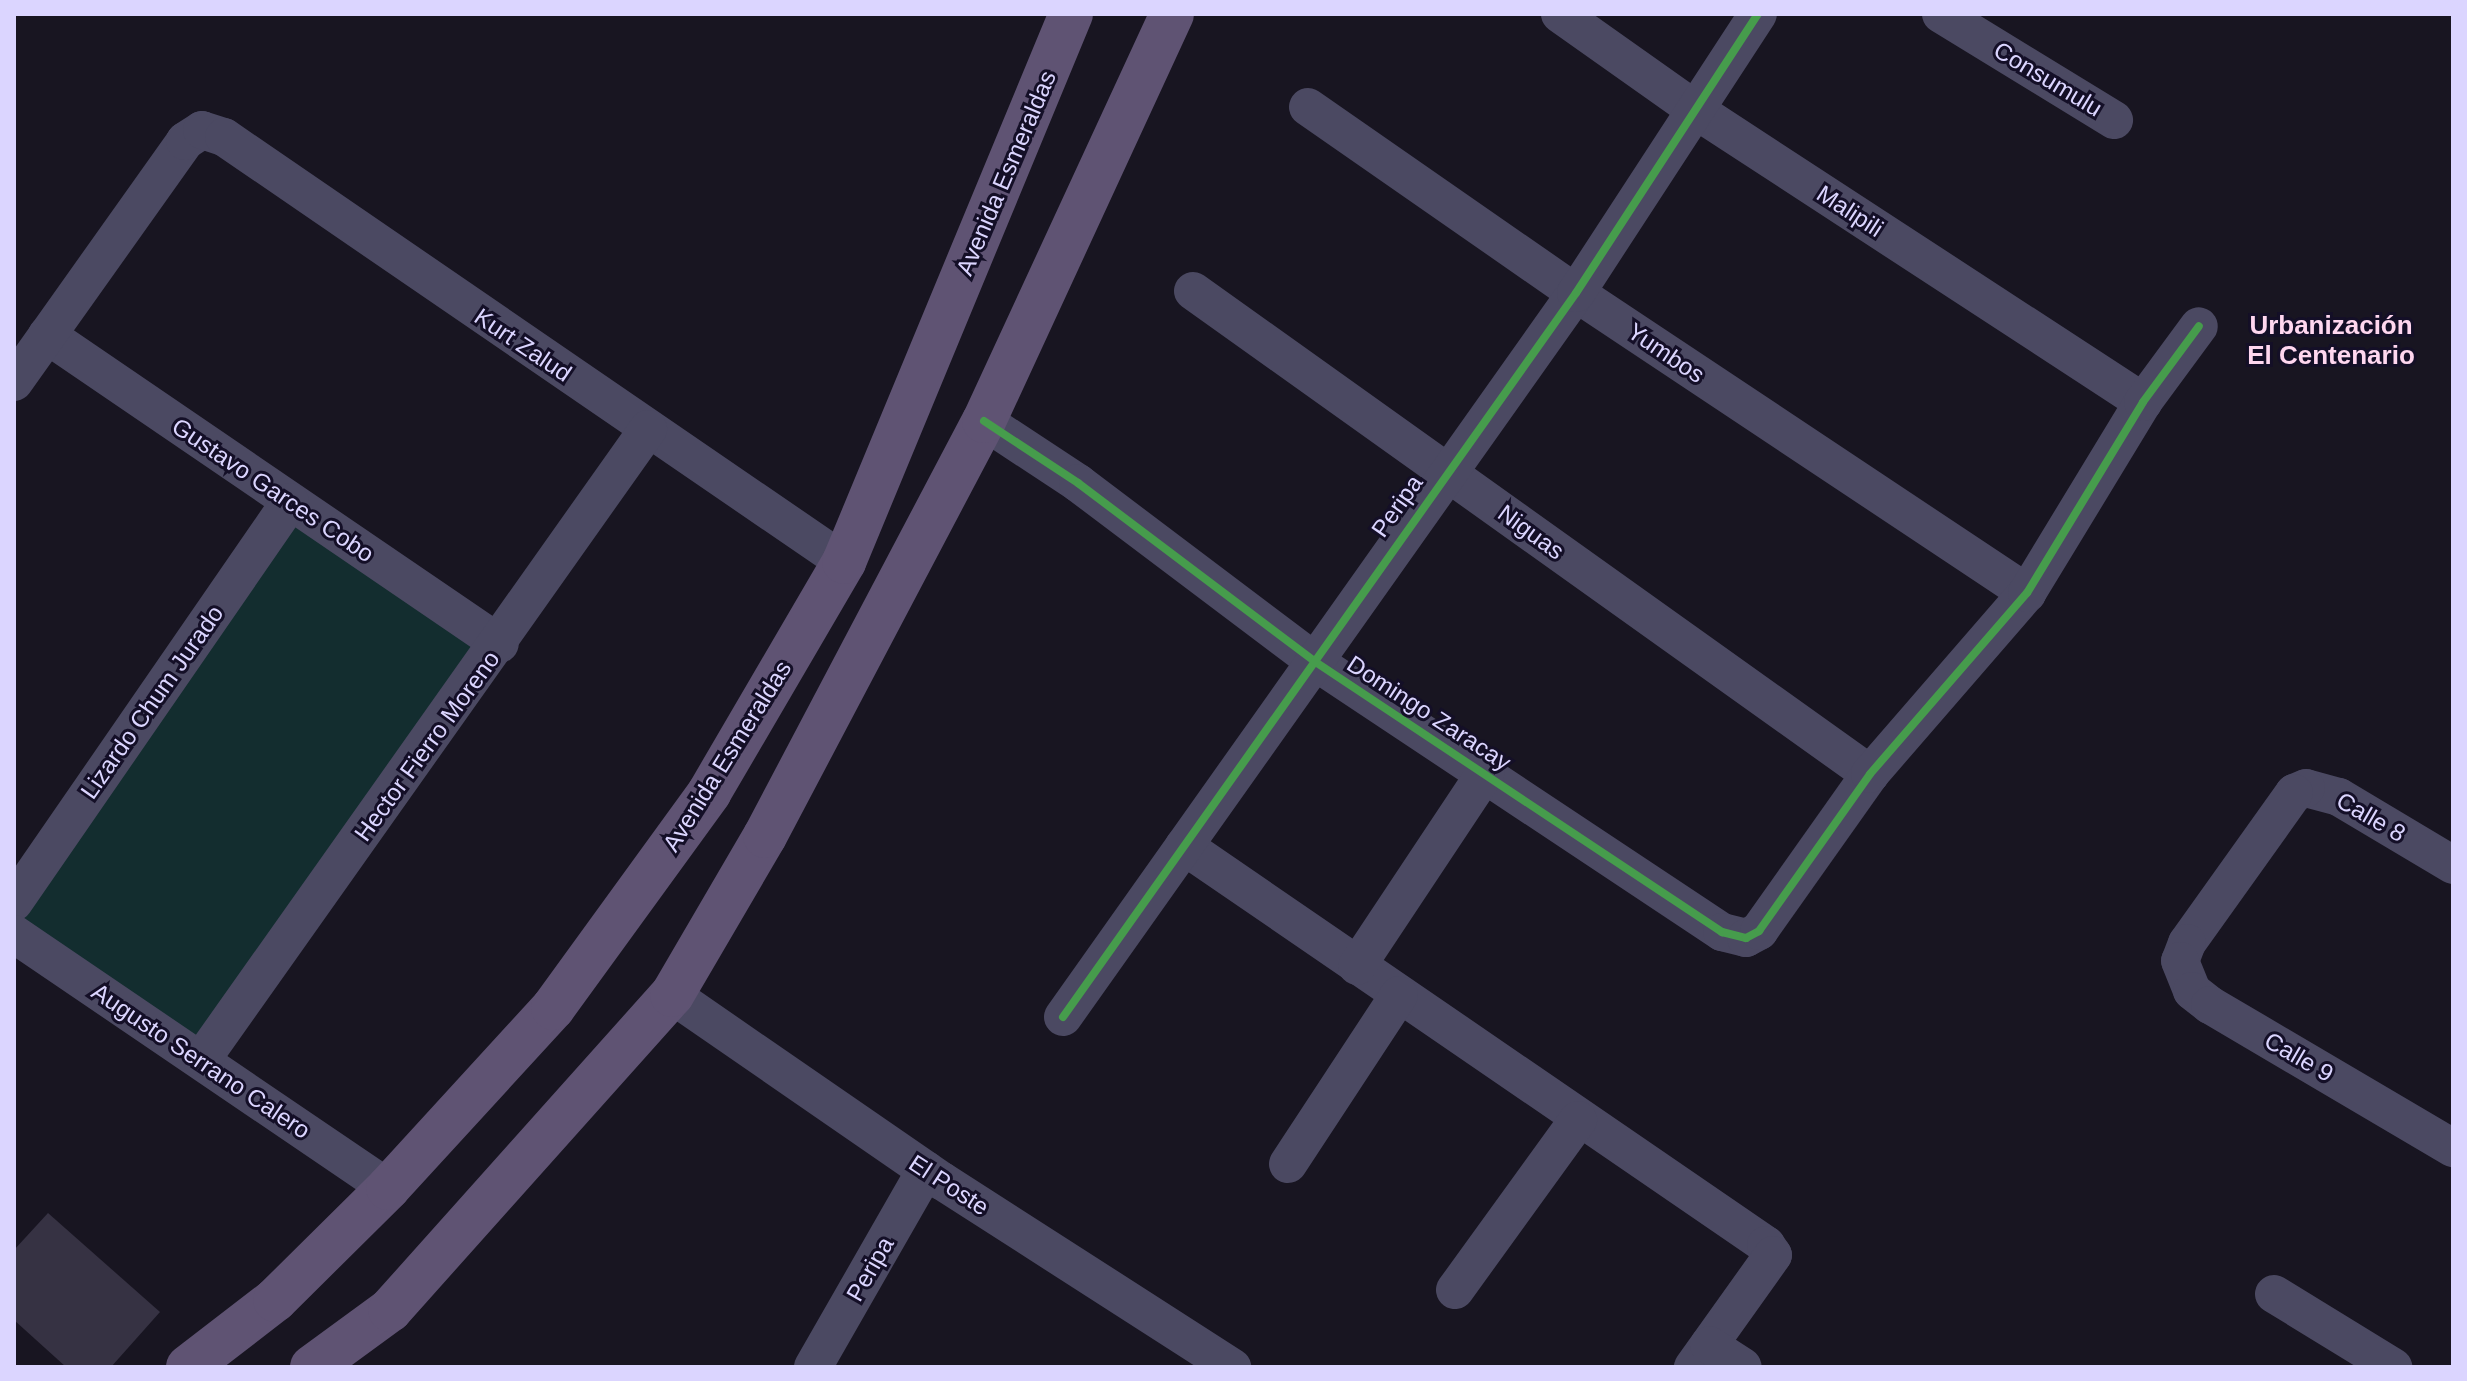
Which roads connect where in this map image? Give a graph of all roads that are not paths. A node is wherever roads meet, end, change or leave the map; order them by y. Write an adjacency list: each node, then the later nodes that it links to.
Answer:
1 (1071, 14): 19 (main road, Avenida Esmeraldas)
2 (1172, 14): 15 (main road)
3 (1560, 14): 7 (street, Malipili)
4 (1758, 14): 7 (street, Peripa)
5 (1941, 14): 8 (street, Consumulu)
6 (1308, 107): 10 (street, Yumbos)
7 (1697, 111): 10 (street, Peripa); 14 (street, Malipili)
8 (2114, 120)
9 (1193, 291): 17 (street, Niguas)
10 (1576, 293): 17 (street, Peripa); 20 (street, Yumbos)
11 (2199, 326): 14 (street)
12 (47, 335): 13 (street); 16 (street, Kurt Zalud); 18 (street, Gustavo Garces Cobo)
13 (14, 382)
14 (2143, 402): 20 (street)
15 (984, 421): 22 (street, Domingo Zaracay); 31 (main road)
16 (648, 429): 19 (street, Kurt Zalud); 21 (street, Hector Fierro Moreno)
17 (1446, 472): 22 (street, Peripa); 24 (street, Niguas)
18 (290, 502): 21 (street, Gustavo Garces Cobo); 27 (street, Lizardo Chum Jurado)
19 (844, 562): 39 (main road, Avenida Esmeraldas)
20 (2027, 593): 24 (street)
21 (500, 644): 34 (street, Hector Fierro Moreno)
22 (1314, 661): 23 (street, Domingo Zaracay); 25 (street, Peripa)
23 (1485, 773): 24 (street, Domingo Zaracay); 30 (street)
24 (1870, 774)
25 (1184, 846): 30 (street); 33 (street, Peripa)
26 (2453, 865): 29 (street, Calle 8)
27 (14, 902)
28 (14, 934): 34 (street, Augusto Serrano Calero)
29 (2187, 943): 36 (street, Calle 9)
30 (1357, 966): 32 (street)
31 (672, 995): 38 (street, El Poste); 44 (main road)
32 (1399, 995): 35 (street); 37 (street)
33 (1063, 1017)
34 (202, 1059): 39 (street, Augusto Serrano Calero)
35 (1578, 1120): 40 (street); 42 (street)
36 (2453, 1148)
37 (1288, 1164)
38 (926, 1170): 45 (street, Peripa); 46 (street, El Poste)
39 (388, 1188): 43 (main road, Avenida Esmeraldas)
40 (1455, 1290)
41 (2274, 1294): 48 (street)
42 (1701, 1356): 47 (street)
43 (188, 1367)
44 (312, 1367)
45 (813, 1367)
46 (1232, 1367)
47 (1743, 1367)
48 (2393, 1367)

